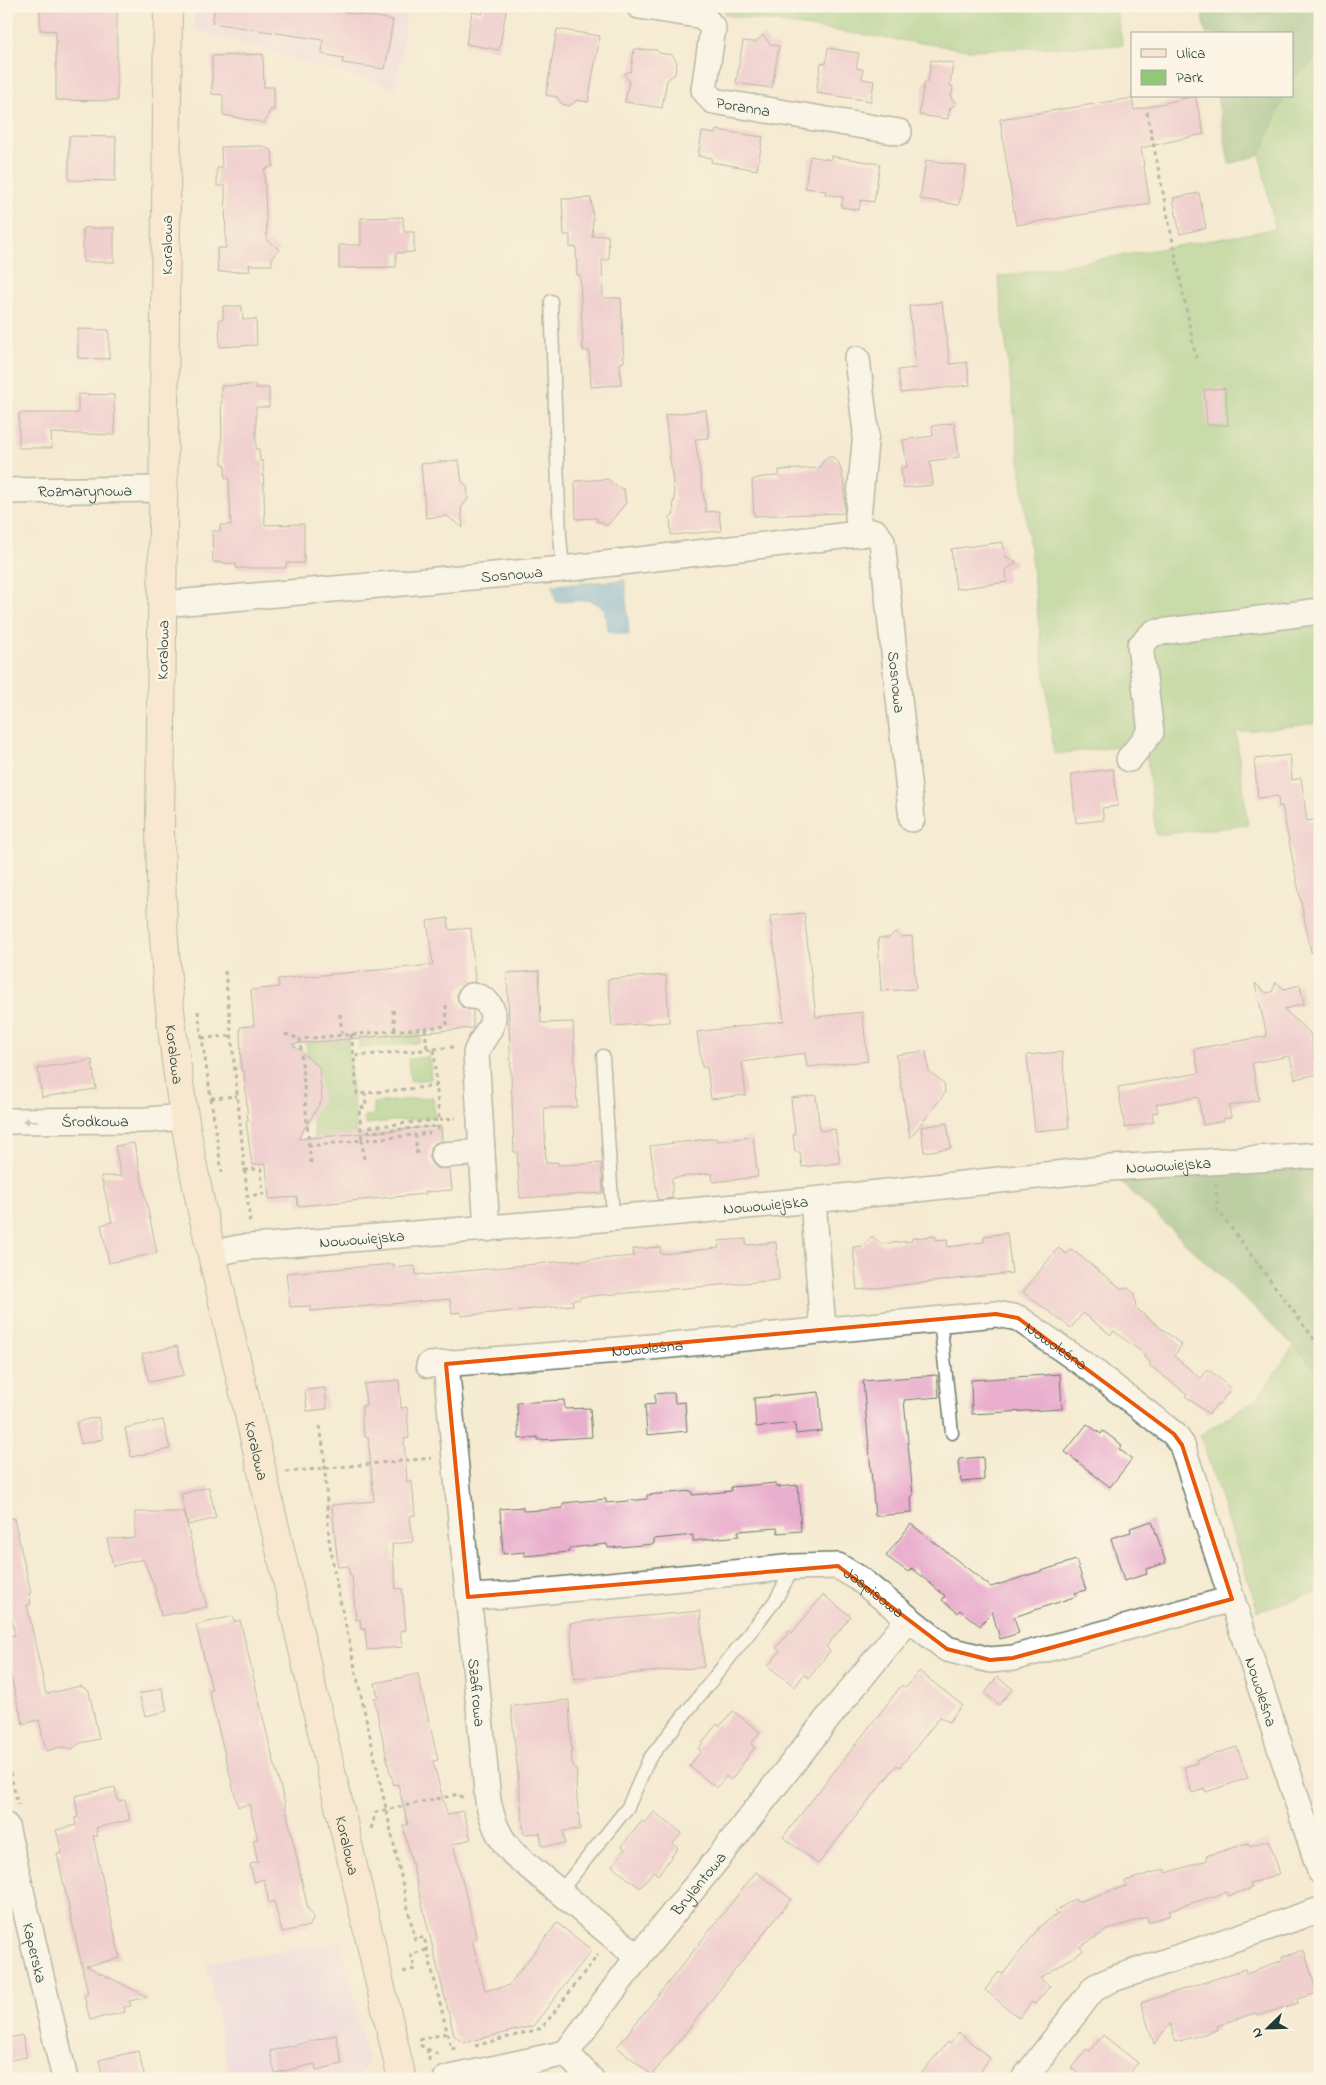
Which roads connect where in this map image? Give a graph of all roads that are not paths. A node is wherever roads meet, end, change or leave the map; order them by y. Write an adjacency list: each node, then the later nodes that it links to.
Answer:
1 (168, 6): 6 (street, Koralowa)
2 (639, 6): 3 (street, Poranna)
3 (898, 132)
4 (551, 301): 9 (lane)
5 (857, 358): 8 (street)
6 (164, 489): 7 (street, Rozmarynowa); 10 (street, Koralowa)
7 (6, 491)
8 (860, 534): 9 (street, Sosnowa); 13 (street, Sosnowa)
9 (564, 569): 10 (street, Sosnowa)
10 (163, 604): 16 (street, Koralowa)
11 (1320, 611): 12 (street)
12 (1129, 759)
13 (912, 819)
14 (471, 996): 19 (street)
15 (603, 1056): 22 (lane)
16 (184, 1117): 17 (street, Środkowa, one-way to 17); 24 (street, Koralowa)
17 (6, 1121)
18 (441, 1144): 19 (street)
19 (482, 1152): 23 (street)
20 (1320, 1155): 21 (street, Nowowiejska)
21 (812, 1200): 22 (street, Nowowiejska); 26 (street)
22 (613, 1218): 23 (street, Nowowiejska)
23 (487, 1229): 24 (street, Nowowiejska)
24 (212, 1254): 41 (street, Koralowa)
25 (940, 1319): 26 (street, Nowoleśna); 28 (lane); 31 (street, Nowoleśna)
26 (823, 1329): 27 (street, Nowoleśna)
27 (437, 1364): 30 (street, Szafirowa)
28 (952, 1433)
29 (794, 1567): 30 (street, Jaspisowa); 32 (street, Jaspisowa); 35 (lane)
30 (468, 1597): 35 (street, Szafirowa)
31 (1232, 1599): 32 (street, Jaspisowa); 34 (street, Nowoleśna)
32 (909, 1619): 38 (street, Brylantowa)
33 (6, 1826): 36 (street, Kaperska)
34 (1320, 1871)
35 (559, 1893): 38 (street, Szafirowa)
36 (14, 1897): 40 (street, Kaperska)
37 (1320, 1910): 44 (street)
38 (638, 1957): 39 (street, Brylantowa)
39 (566, 2053): 42 (street); 43 (street)
40 (65, 2079)
41 (402, 2079)
42 (446, 2079)
43 (591, 2079)
44 (1024, 2079)

